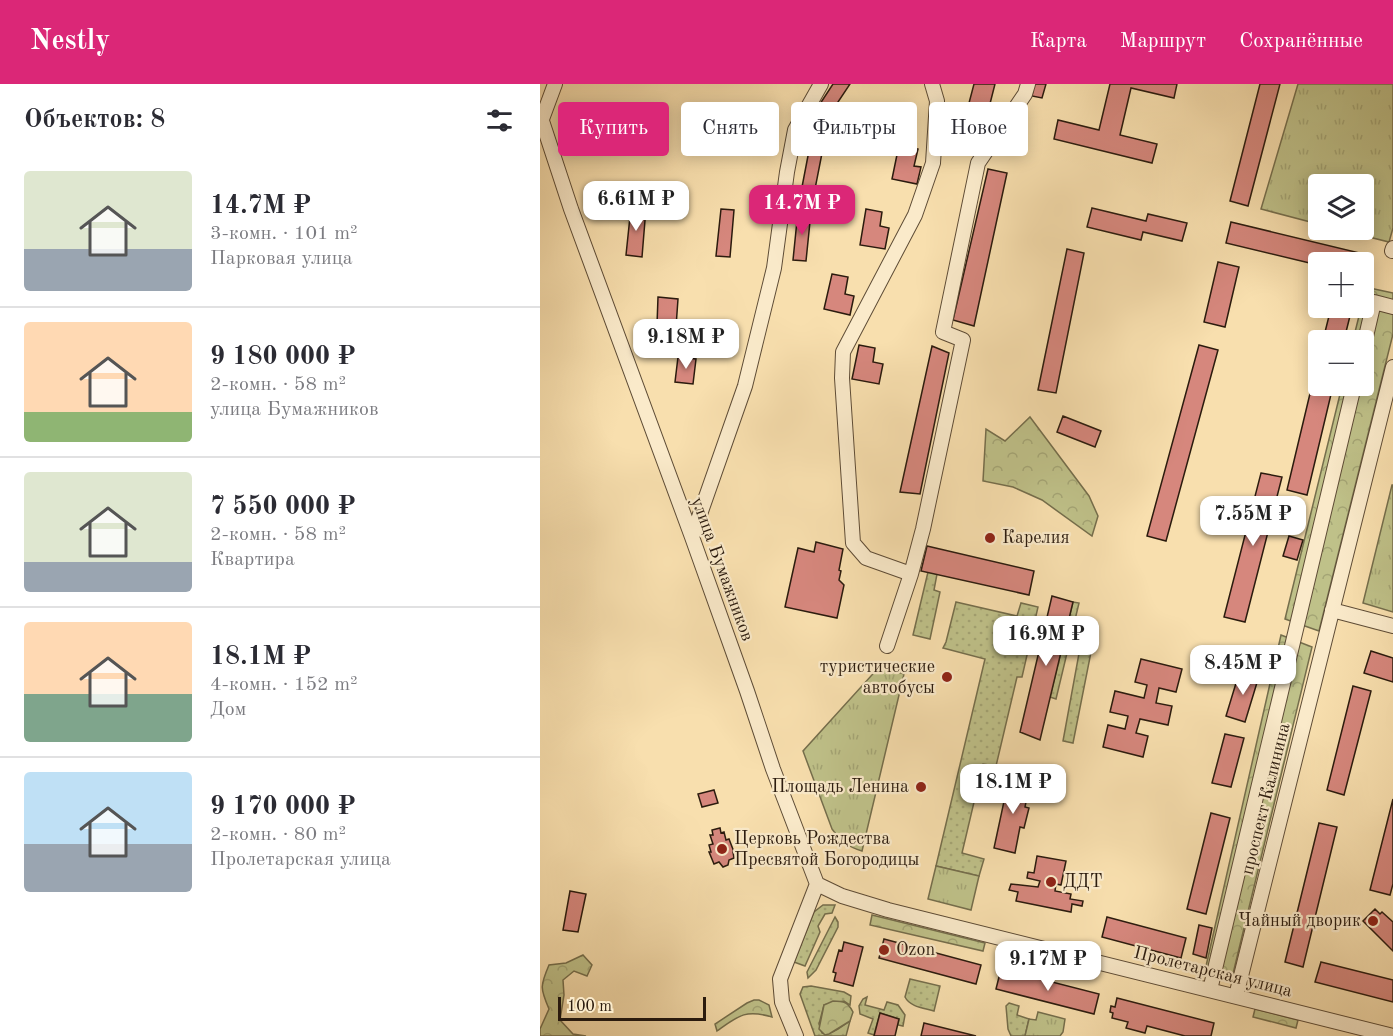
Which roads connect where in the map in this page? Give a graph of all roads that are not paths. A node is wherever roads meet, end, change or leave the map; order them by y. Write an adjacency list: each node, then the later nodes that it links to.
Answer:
1 (555, 84): 5 (street)
2 (821, 84): 10 (street)
3 (932, 84): 11 (street)
4 (1028, 84): 11 (street)
5 (541, 117): 10 (street, улица Бумажников)
6 (1393, 307): 7 (street)
7 (1367, 330)
8 (1393, 367): 12 (street, проспект Калинина)
9 (1352, 396): 16 (street)
10 (692, 537): 15 (street, улица Бумажников)
11 (911, 574): 14 (street)
12 (1332, 610): 13 (street); 17 (street, проспект Калинина)
13 (1393, 626)
14 (887, 646)
15 (816, 884): 16 (street, Пролетарская улица); 18 (street)
16 (1210, 990): 17 (street, Пролетарская улица)
17 (1236, 996): 19 (street, Пролетарская улица)
18 (796, 1036)
19 (1393, 1036)

